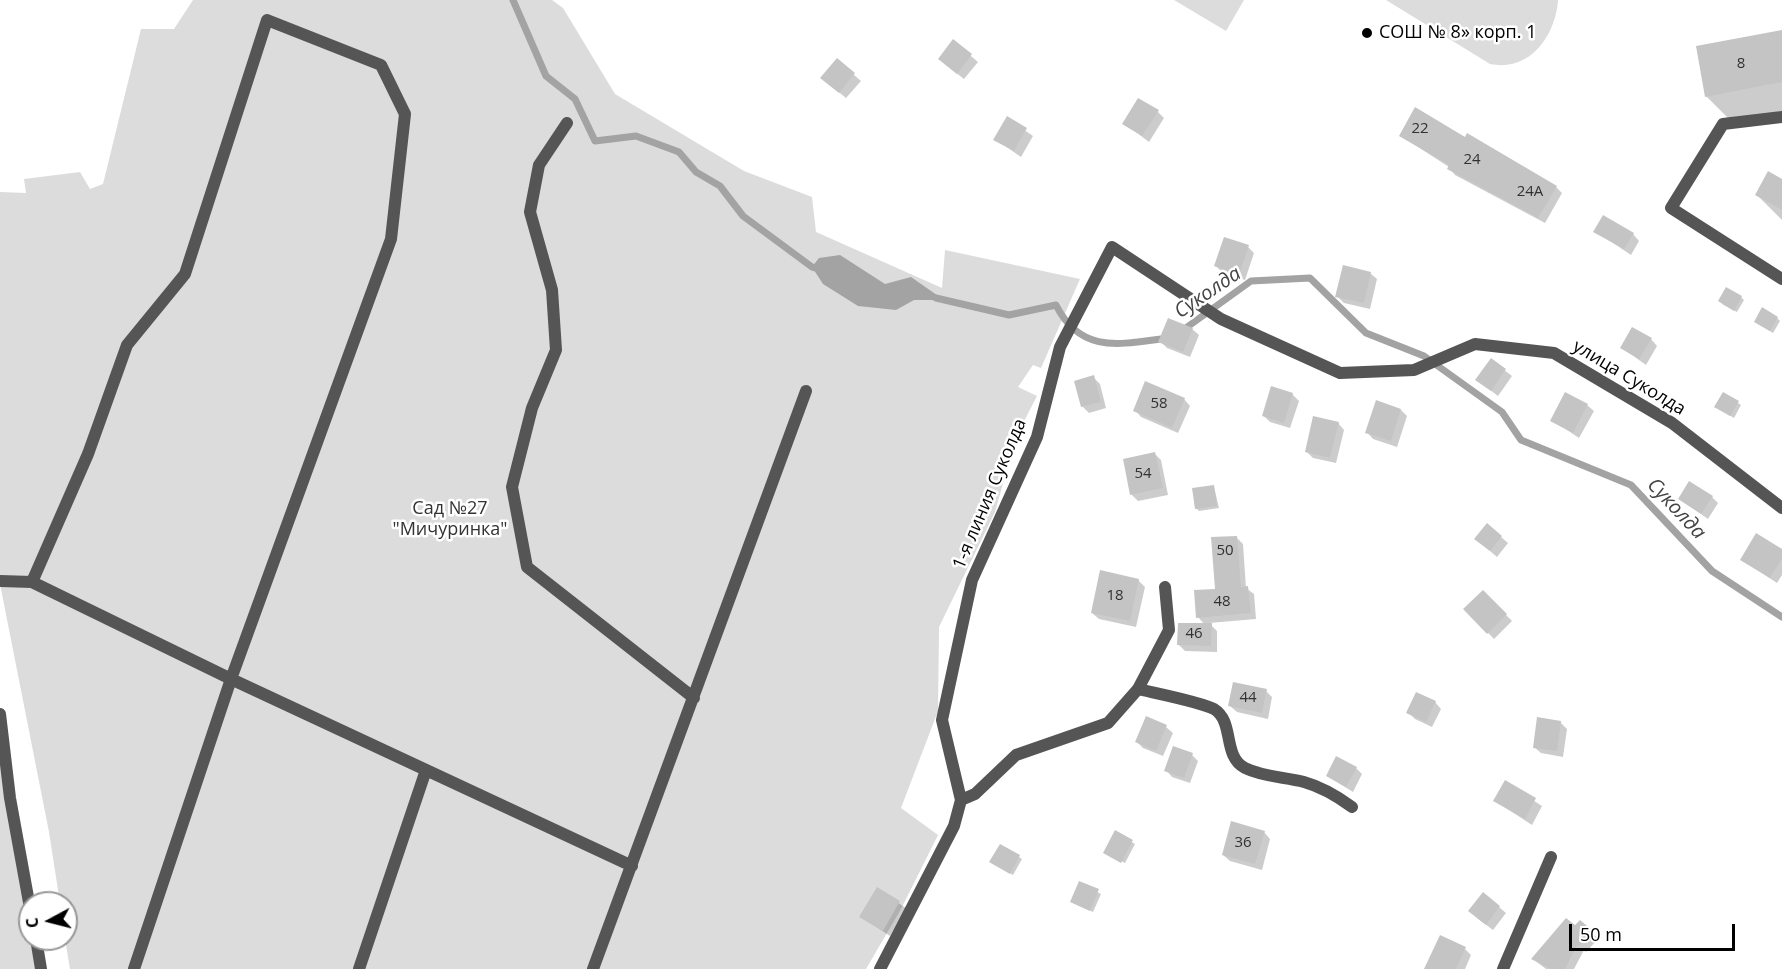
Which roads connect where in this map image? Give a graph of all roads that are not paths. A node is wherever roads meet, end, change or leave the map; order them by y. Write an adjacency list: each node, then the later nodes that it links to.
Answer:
1 (1782, 117): 4 (street)
2 (567, 123): 12 (street)
3 (1112, 247): 6 (street, улица Суколда); 15 (street, 1-я линия Суколда)
4 (1782, 279)
5 (806, 391): 12 (street)
6 (1782, 508)
7 (0, 581): 8 (street)
8 (32, 582): 10 (street); 10 (street)
9 (1164, 587): 11 (street)
10 (231, 679): 14 (street); 22 (street)
11 (1138, 689): 15 (street); 16 (street)
12 (694, 698): 18 (street)
13 (0, 714): 19 (street)
14 (426, 770): 18 (street); 23 (street)
15 (961, 800): 25 (street, 1-я линия Суколда)
16 (1352, 807)
17 (1551, 856): 26 (street)
18 (632, 866): 24 (street)
19 (27, 891)
20 (38, 951): 21 (street)
21 (41, 969)
22 (134, 969)
23 (359, 969)
24 (593, 969)
25 (880, 969)
26 (1503, 969)

